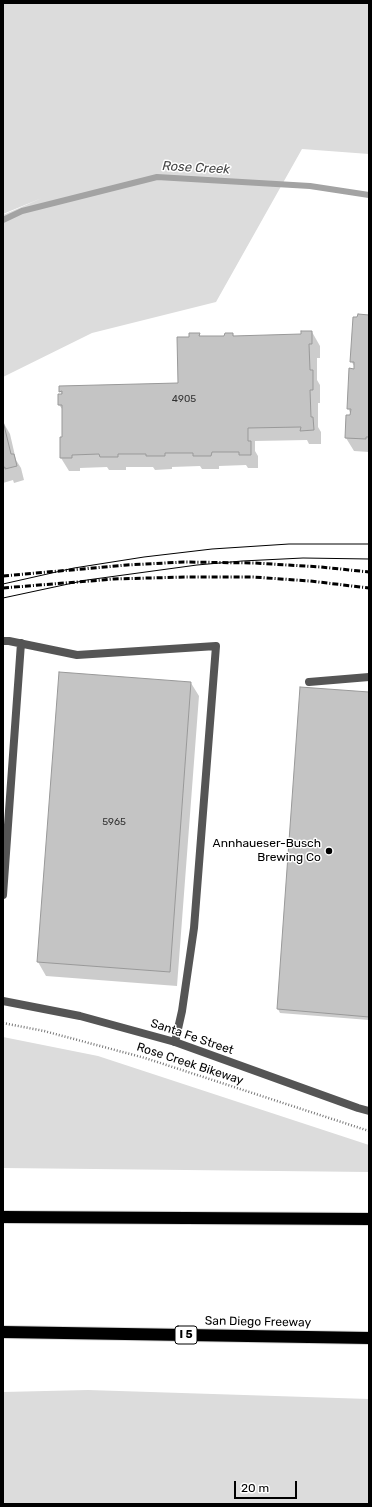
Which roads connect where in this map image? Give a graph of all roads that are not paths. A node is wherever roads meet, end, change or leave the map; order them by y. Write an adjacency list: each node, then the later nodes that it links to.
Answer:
1 (3, 641): 2 (street)
2 (21, 643): 5 (street); 8 (street)
3 (369, 677): 4 (street)
4 (309, 682)
5 (4, 871): 6 (street)
6 (3, 895)
7 (3, 1001): 8 (street, Santa Fe Street)
8 (175, 1042): 9 (street, Santa Fe Street)
9 (369, 1111)
10 (3, 1217): 11 (highway)
11 (369, 1219)
12 (3, 1332): 13 (highway, San Diego Freeway / I 5)
13 (369, 1338)

